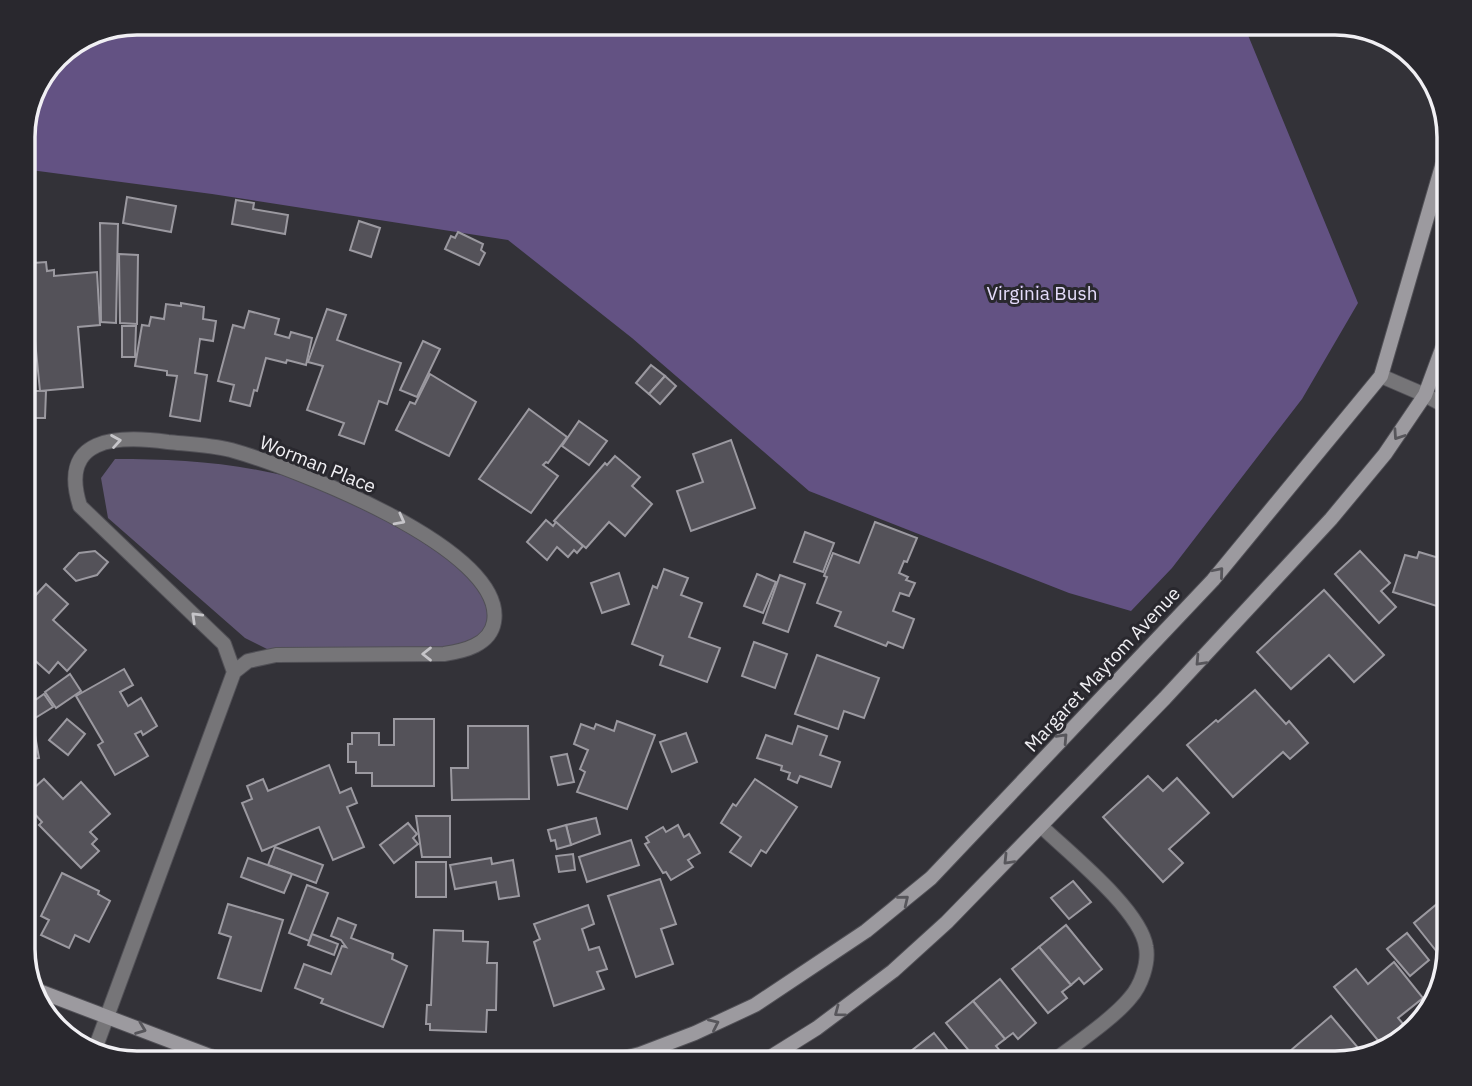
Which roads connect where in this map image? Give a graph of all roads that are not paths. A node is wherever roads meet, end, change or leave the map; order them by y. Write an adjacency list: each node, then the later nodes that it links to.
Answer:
1 (1437, 183): 3 (street, Margaret Maytom Avenue)
2 (1437, 362): 4 (street)
3 (1381, 376): 4 (street); 12 (street, Margaret Maytom Avenue, one-way to 3)
4 (1425, 395): 5 (street); 7 (street, one-way to 7)
5 (1437, 402)
6 (234, 672): 6 (street, Worman Place, one-way to 6); 9 (street)
7 (1041, 826): 13 (street, one-way to 13); 14 (street)
8 (46, 993): 9 (street)
9 (108, 1016): 10 (street); 11 (street, one-way to 11)
10 (97, 1043)
11 (197, 1051)
12 (656, 1051)
13 (780, 1051)
14 (1066, 1051)

